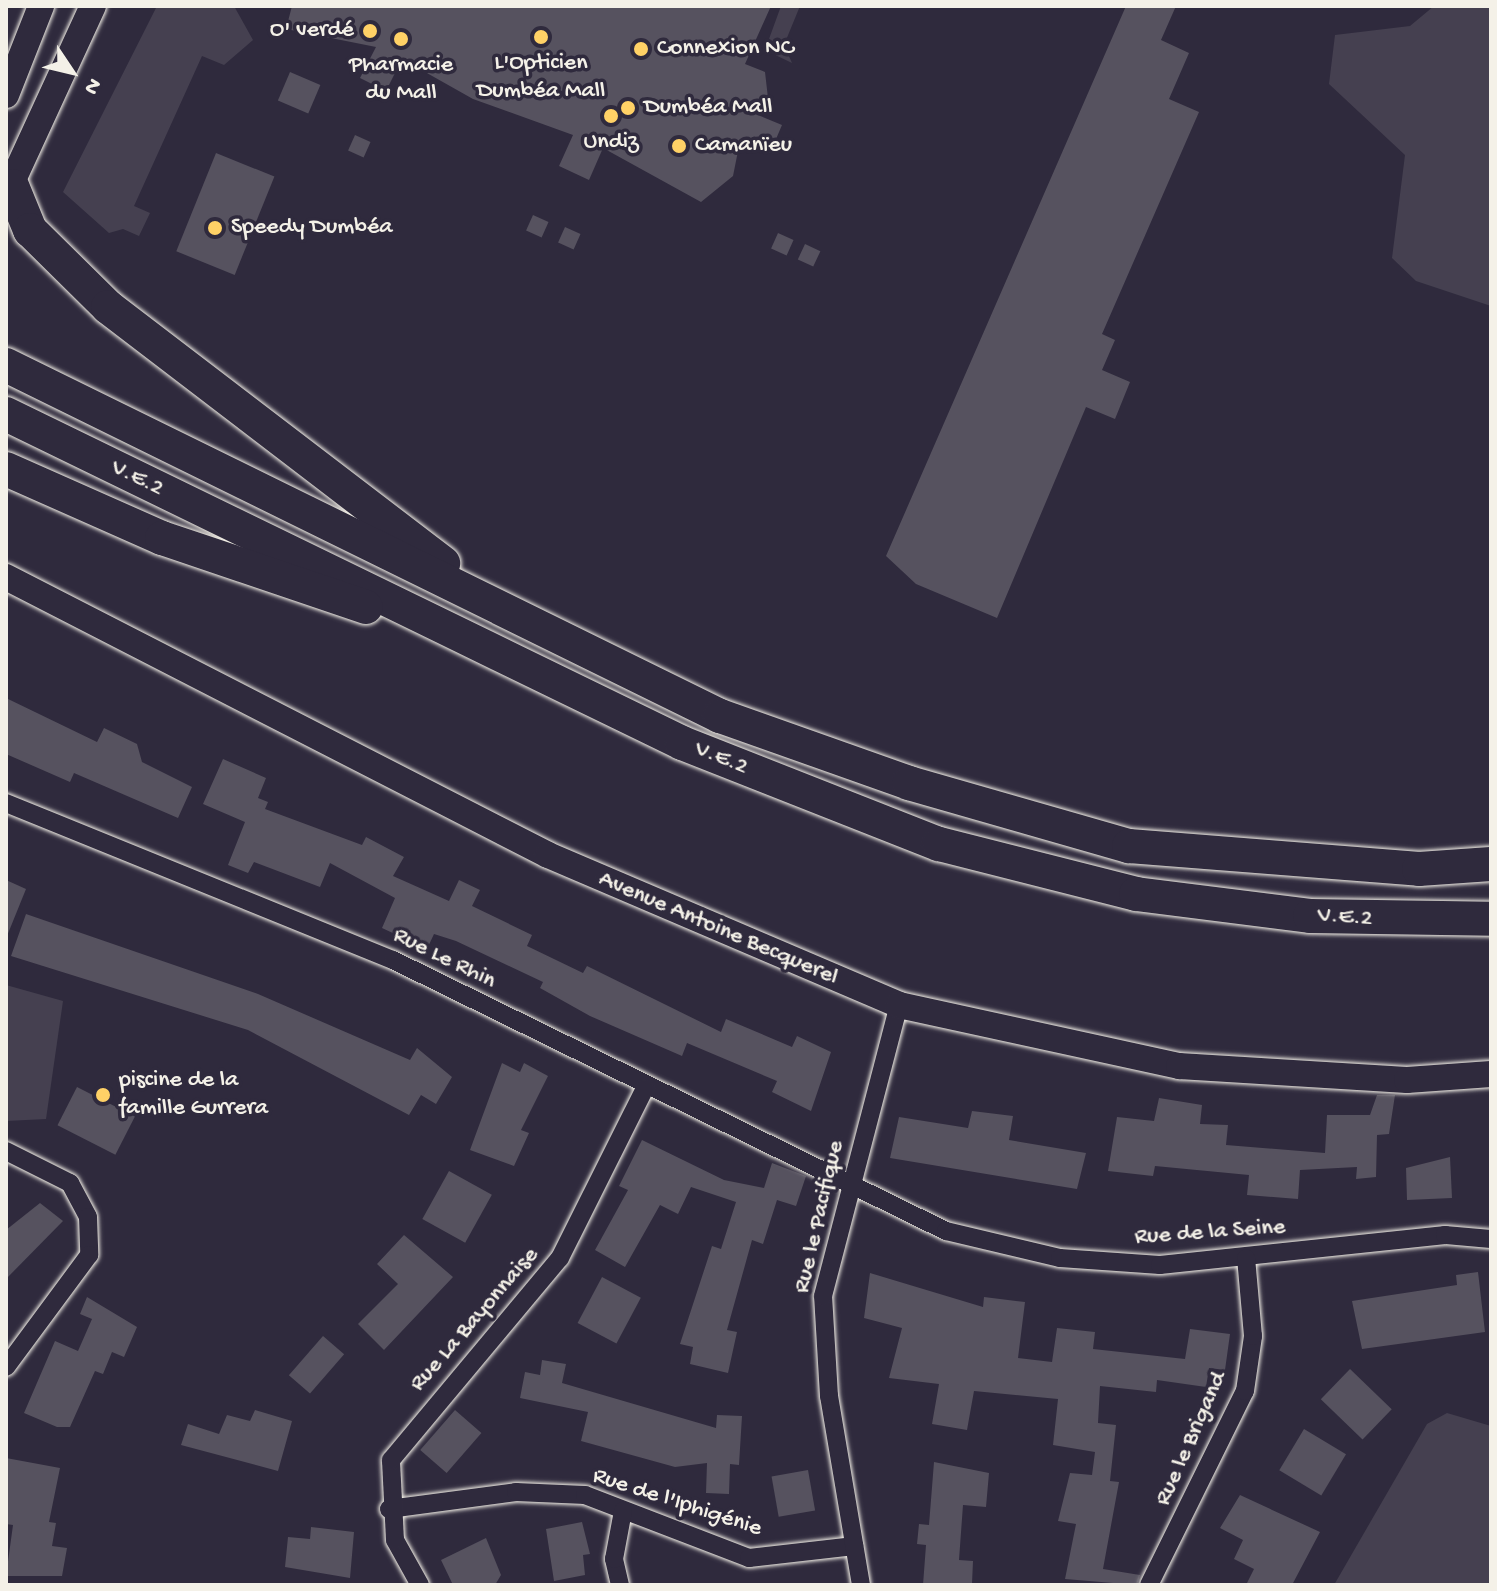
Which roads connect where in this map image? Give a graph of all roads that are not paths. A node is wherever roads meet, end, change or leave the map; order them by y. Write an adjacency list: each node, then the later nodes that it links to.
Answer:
1 (41, 6): 3 (street)
2 (93, 6): 4 (street)
3 (6, 95)
4 (9, 190): 9 (highway)
5 (6, 365): 9 (highway, V.E.2)
6 (6, 414): 10 (highway, V.E.2)
7 (6, 469): 10 (highway)
8 (6, 577): 14 (street, Avenue Antoine Becquerel)
9 (511, 613): 12 (highway, V.E.2)
10 (474, 639): 13 (highway, V.E.2)
11 (6, 803): 16 (street, Rue Le Rhin)
12 (1491, 864)
13 (1491, 919)
14 (899, 1005): 15 (street, Avenue Antoine Becquerel); 18 (street, Rue le Pacifique)
15 (1491, 1074)
16 (645, 1088): 18 (street, Rue Le Rhin); 22 (street, Rue La Bayonnaise)
17 (6, 1151): 21 (street)
18 (851, 1180): 20 (street, Rue de la Seine); 24 (street, Rue le Pacifique)
19 (1491, 1239): 20 (street, Rue de la Seine)
20 (1246, 1258): 28 (street, Rue le Brigand)
21 (6, 1367)
22 (389, 1509): 23 (street, Rue de l'Iphigénie); 25 (street, Rue La Bayonnaise)
23 (623, 1511): 24 (street, Rue de l'Iphigénie); 26 (street)
24 (854, 1546): 27 (street, Rue le Pacifique)
25 (420, 1585)
26 (620, 1585)
27 (861, 1585)
28 (1149, 1585)

